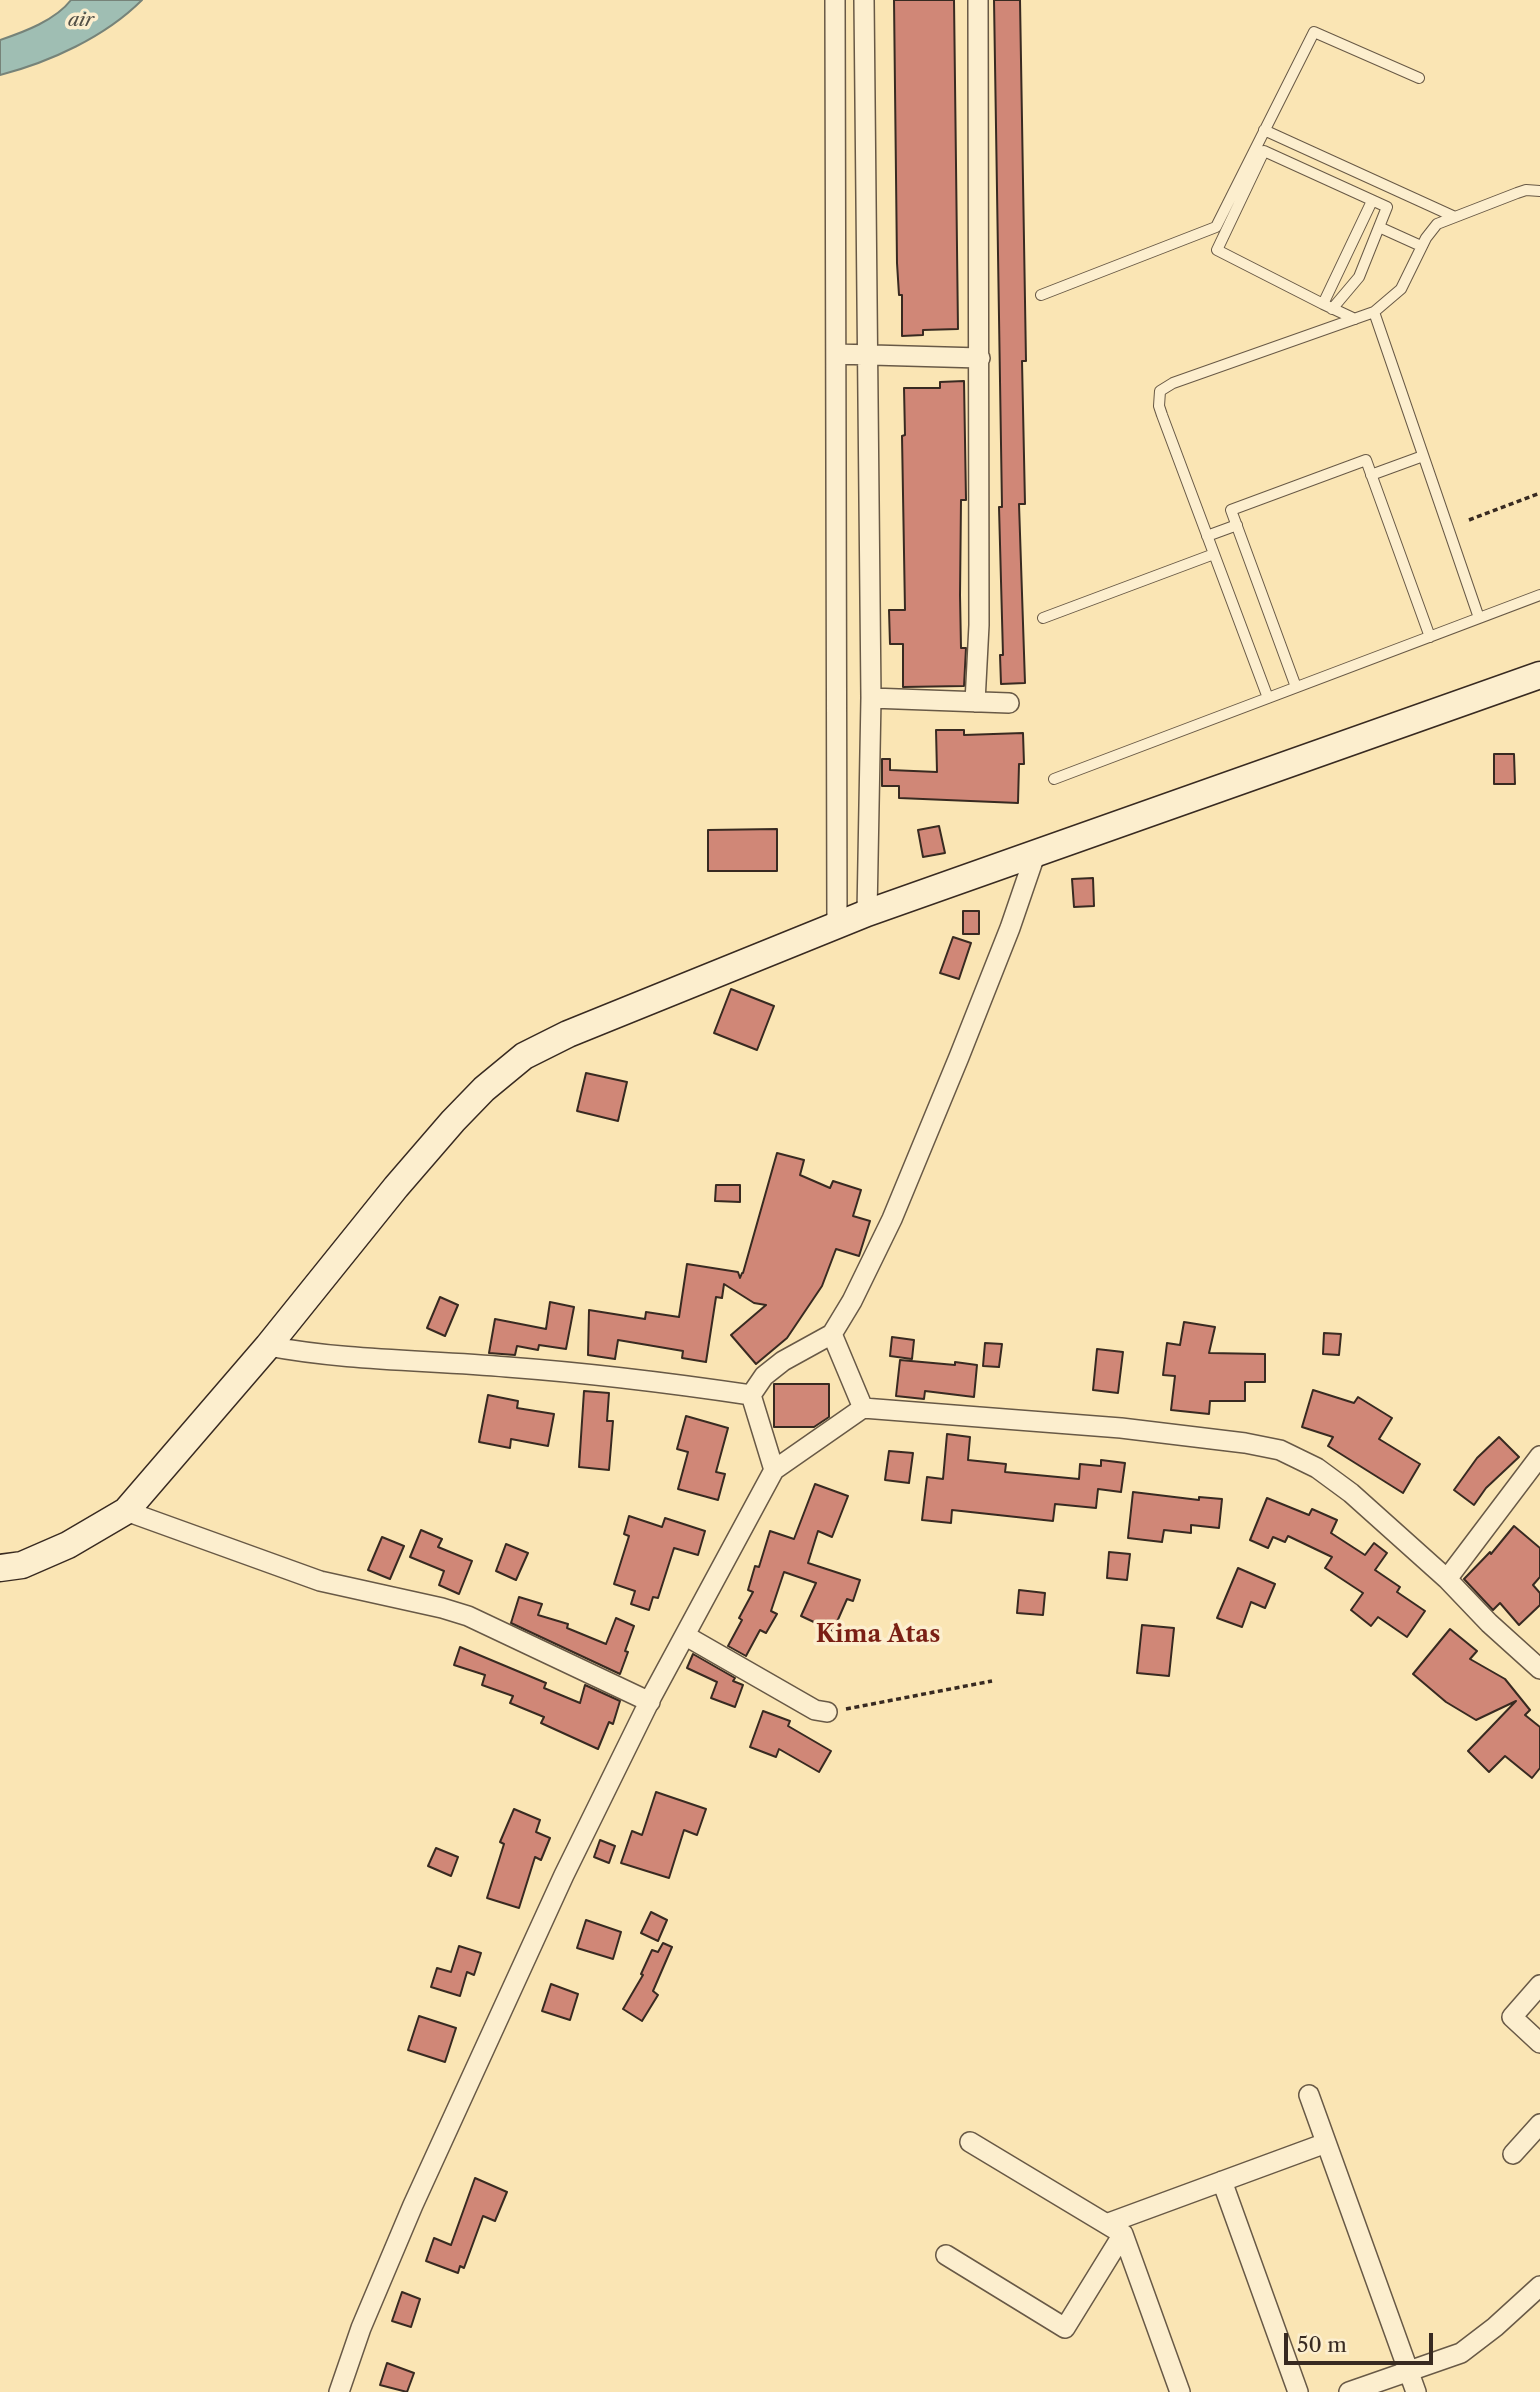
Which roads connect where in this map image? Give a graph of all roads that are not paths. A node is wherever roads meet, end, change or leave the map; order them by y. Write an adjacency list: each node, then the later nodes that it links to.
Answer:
1 (864, 0): 4 (street)
2 (978, 0): 18 (street)
3 (835, 9): 4 (street); 16 (street)
4 (864, 22): 17 (street)
5 (1419, 78): 6 (lane)
6 (1264, 130): 9 (lane); 12 (lane)
7 (1539, 188): 9 (lane)
8 (1372, 201): 10 (lane); 13 (lane); 13 (lane)
9 (1455, 217): 11 (lane)
10 (1379, 227): 11 (lane); 13 (lane)
11 (1421, 246): 14 (lane)
12 (1041, 295)
13 (1328, 306): 15 (lane)
14 (1374, 312): 15 (lane); 19 (lane)
15 (1355, 319): 22 (lane)
16 (835, 354): 17 (street); 37 (street)
17 (869, 355): 18 (street); 30 (street)
18 (980, 358): 32 (street)
19 (1423, 456): 20 (lane); 26 (lane)
20 (1371, 475): 21 (lane); 27 (lane)
21 (1237, 525): 22 (lane); 29 (lane)
22 (1207, 536): 23 (lane)
23 (1214, 554): 25 (lane); 31 (lane)
24 (1540, 595): 26 (lane)
25 (1043, 618)
26 (1479, 618): 27 (lane)
27 (1430, 637): 29 (lane)
28 (1540, 675): 35 (main road)
29 (1296, 688): 31 (lane)
30 (872, 698): 32 (street); 36 (street)
31 (1268, 698): 34 (lane)
32 (975, 702): 33 (street)
33 (1009, 703)
34 (1054, 779)
35 (1035, 855): 36 (main road); 38 (street)
36 (867, 913): 37 (main road)
37 (837, 926): 39 (main road)
38 (832, 1334): 40 (street); 41 (street)
39 (268, 1346): 40 (street); 44 (main road)
40 (751, 1395): 43 (street)
41 (863, 1408): 43 (street); 46 (street)
42 (1540, 1456): 46 (street)
43 (774, 1470): 47 (street)
44 (125, 1511): 45 (main road); 49 (street)
45 (0, 1569)
46 (1447, 1579): 48 (street)
47 (686, 1636): 49 (street); 50 (street)
48 (1540, 1669)
49 (650, 1702): 63 (street)
50 (827, 1712)
51 (1540, 1985): 52 (street)
52 (1540, 2043)
53 (1309, 2095): 56 (street)
54 (1540, 2124): 57 (street)
55 (970, 2142): 59 (street)
56 (1326, 2143): 58 (street); 62 (street)
57 (1513, 2154)
58 (1222, 2181): 59 (street); 65 (street)
59 (1115, 2229): 60 (street); 64 (street)
60 (946, 2255)
61 (1540, 2286): 62 (street)
62 (1408, 2370): 66 (street); 67 (street)
63 (338, 2392)
64 (1180, 2392)
65 (1298, 2392)
66 (1349, 2392)
67 (1416, 2392)

